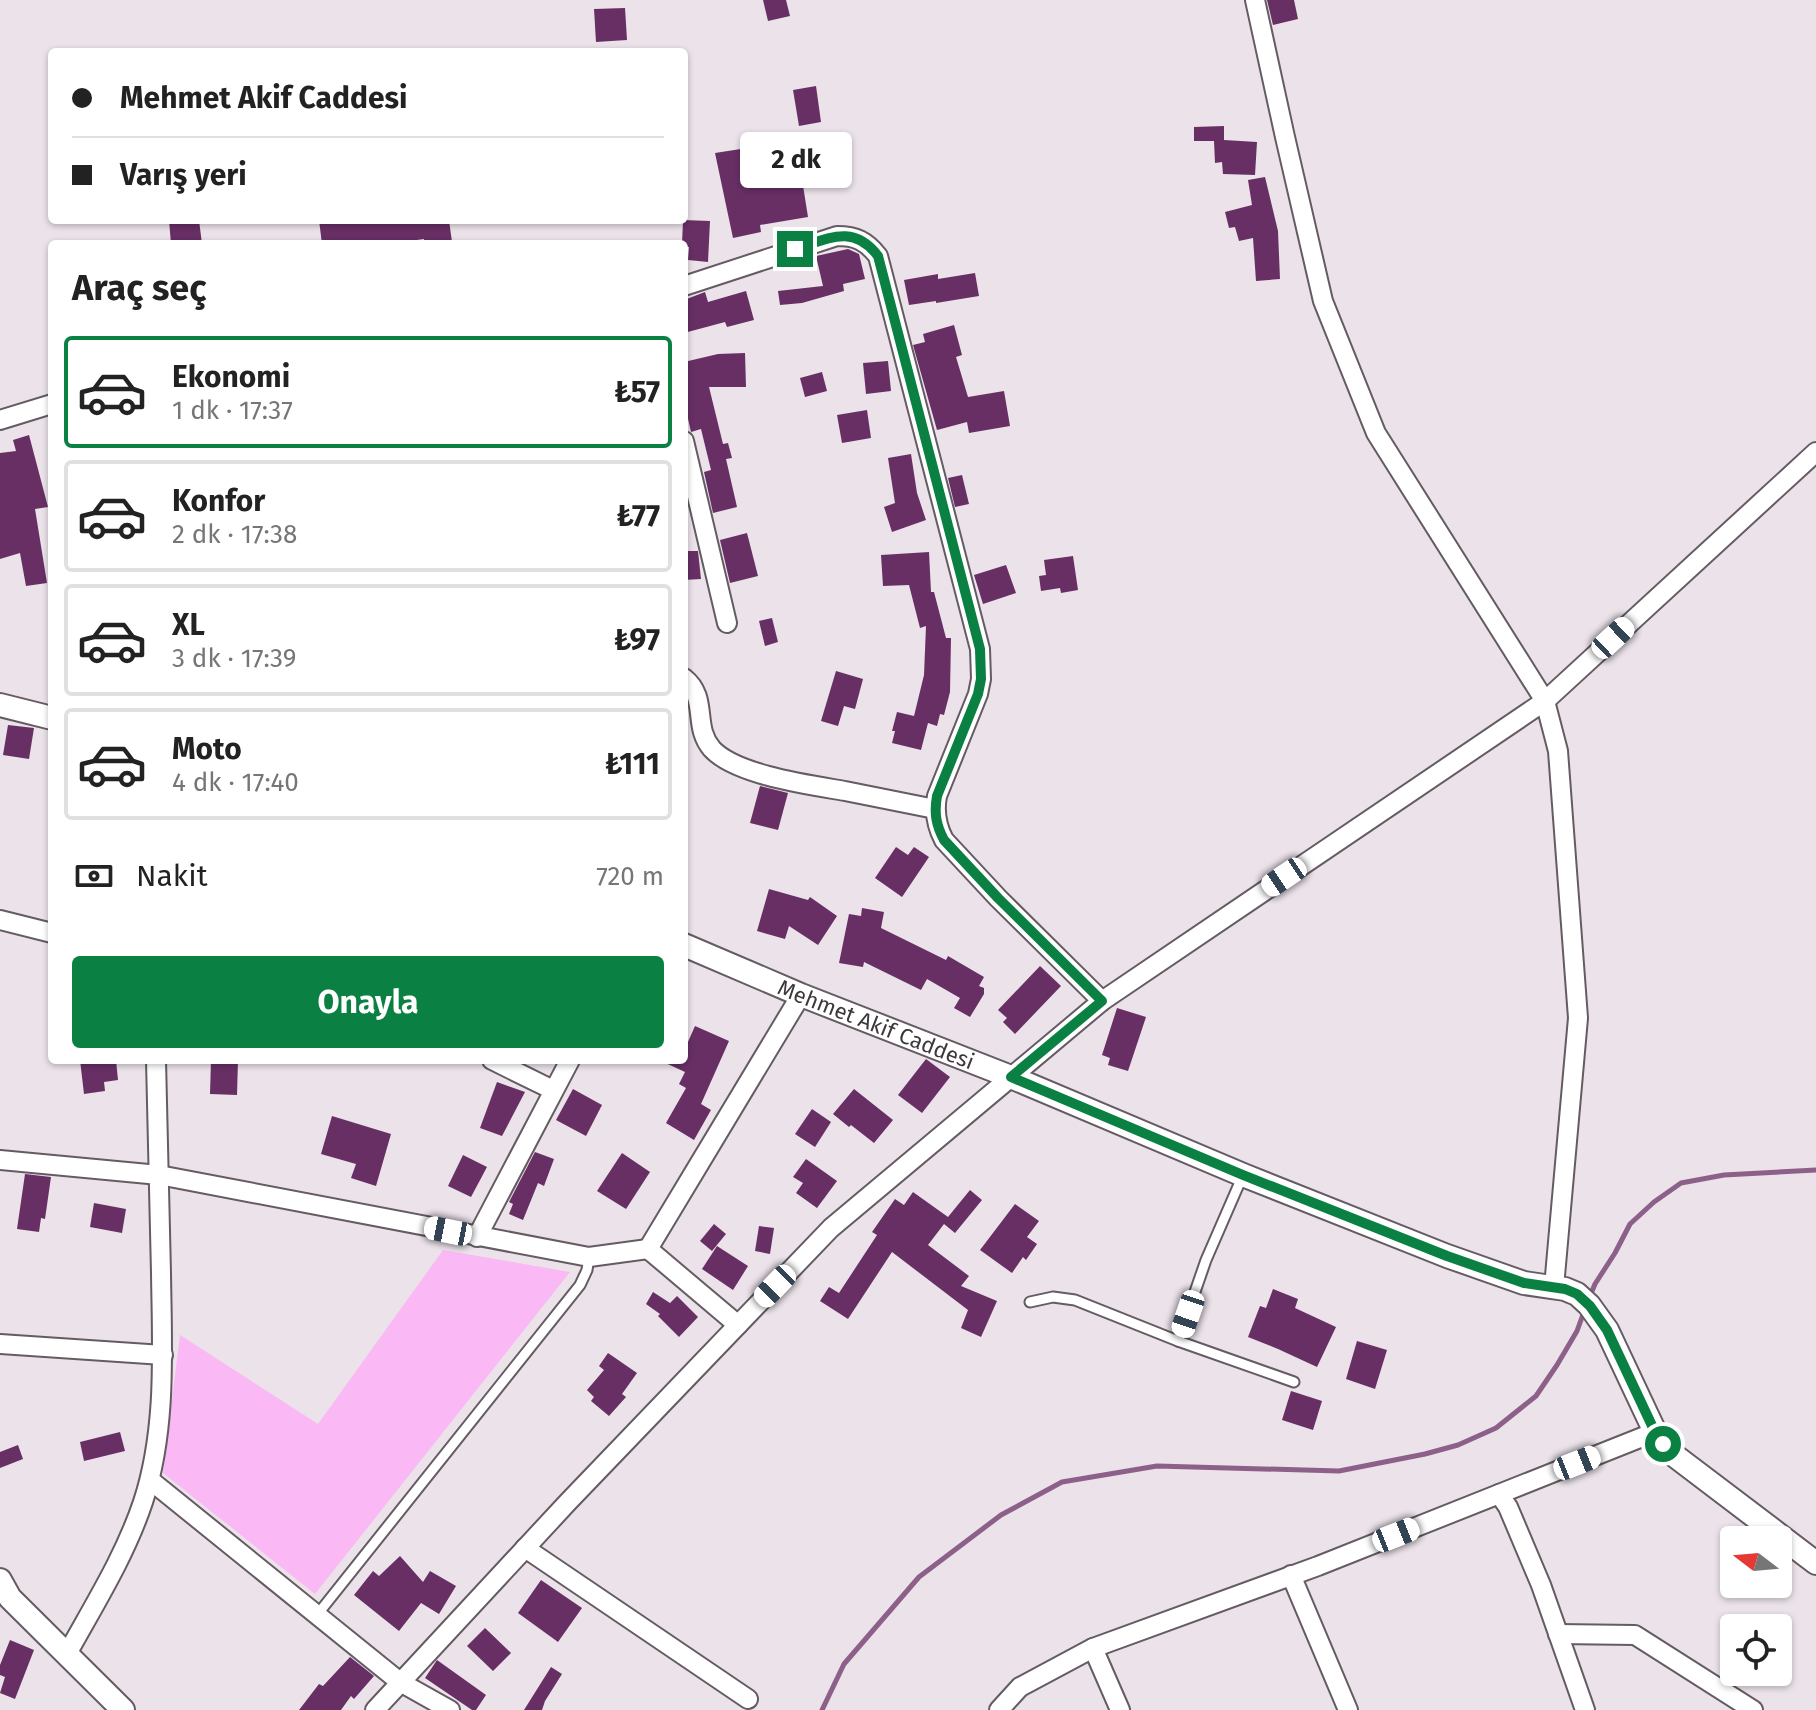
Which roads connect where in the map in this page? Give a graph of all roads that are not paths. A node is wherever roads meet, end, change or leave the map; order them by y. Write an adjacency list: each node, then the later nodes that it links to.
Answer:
1 (1255, 0): 9 (street)
2 (688, 285): 12 (street)
3 (48, 405): 4 (street)
4 (0, 420)
5 (1816, 452): 9 (street)
6 (688, 458): 7 (street)
7 (727, 623)
8 (688, 682): 12 (street)
9 (1545, 701): 17 (street); 29 (street)
10 (0, 705): 11 (street)
11 (48, 717)
12 (935, 809): 17 (street)
13 (0, 920): 14 (street)
14 (48, 932)
15 (688, 947): 16 (street, Mehmet Akif Caddesi)
16 (801, 995): 21 (street, Mehmet Akif Caddesi); 27 (street)
17 (1102, 1001): 21 (street)
18 (156, 1064): 24 (street)
19 (500, 1064): 22 (street)
20 (568, 1064): 22 (street)
21 (1011, 1077): 25 (street, Mehmet Akif Caddesi); 31 (street)
22 (553, 1090): 26 (street)
23 (0, 1160): 24 (street)
24 (159, 1175): 26 (street); 34 (street)
25 (1243, 1175): 29 (street, Mehmet Akif Caddesi); 32 (lane)
26 (477, 1237): 28 (street)
27 (648, 1249): 28 (street); 31 (street)
28 (589, 1257): 43 (lane)
29 (1554, 1287): 36 (street, Mehmet Akif Caddesi)
30 (1030, 1302): 32 (lane)
31 (738, 1325): 39 (street)
32 (1178, 1341): 35 (lane)
33 (0, 1344): 34 (street)
34 (163, 1355): 37 (street)
35 (1294, 1382)
36 (1655, 1432): 38 (street); 40 (street, Mehmet Akif Caddesi)
37 (150, 1480): 43 (street); 46 (street)
38 (1499, 1494): 41 (street); 44 (street)
39 (525, 1548): 47 (street); 48 (street)
40 (1816, 1563)
41 (1291, 1575): 45 (street); 54 (street)
42 (0, 1580): 46 (street)
43 (317, 1615): 47 (street)
44 (1558, 1634): 55 (street); 56 (street)
45 (1093, 1648): 52 (street); 53 (street)
46 (67, 1654): 49 (street)
47 (400, 1682): 50 (street); 51 (street)
48 (748, 1699)
49 (123, 1710)
50 (375, 1710)
51 (450, 1710)
52 (999, 1710)
53 (1120, 1710)
54 (1348, 1710)
55 (1585, 1710)
56 (1753, 1710)

